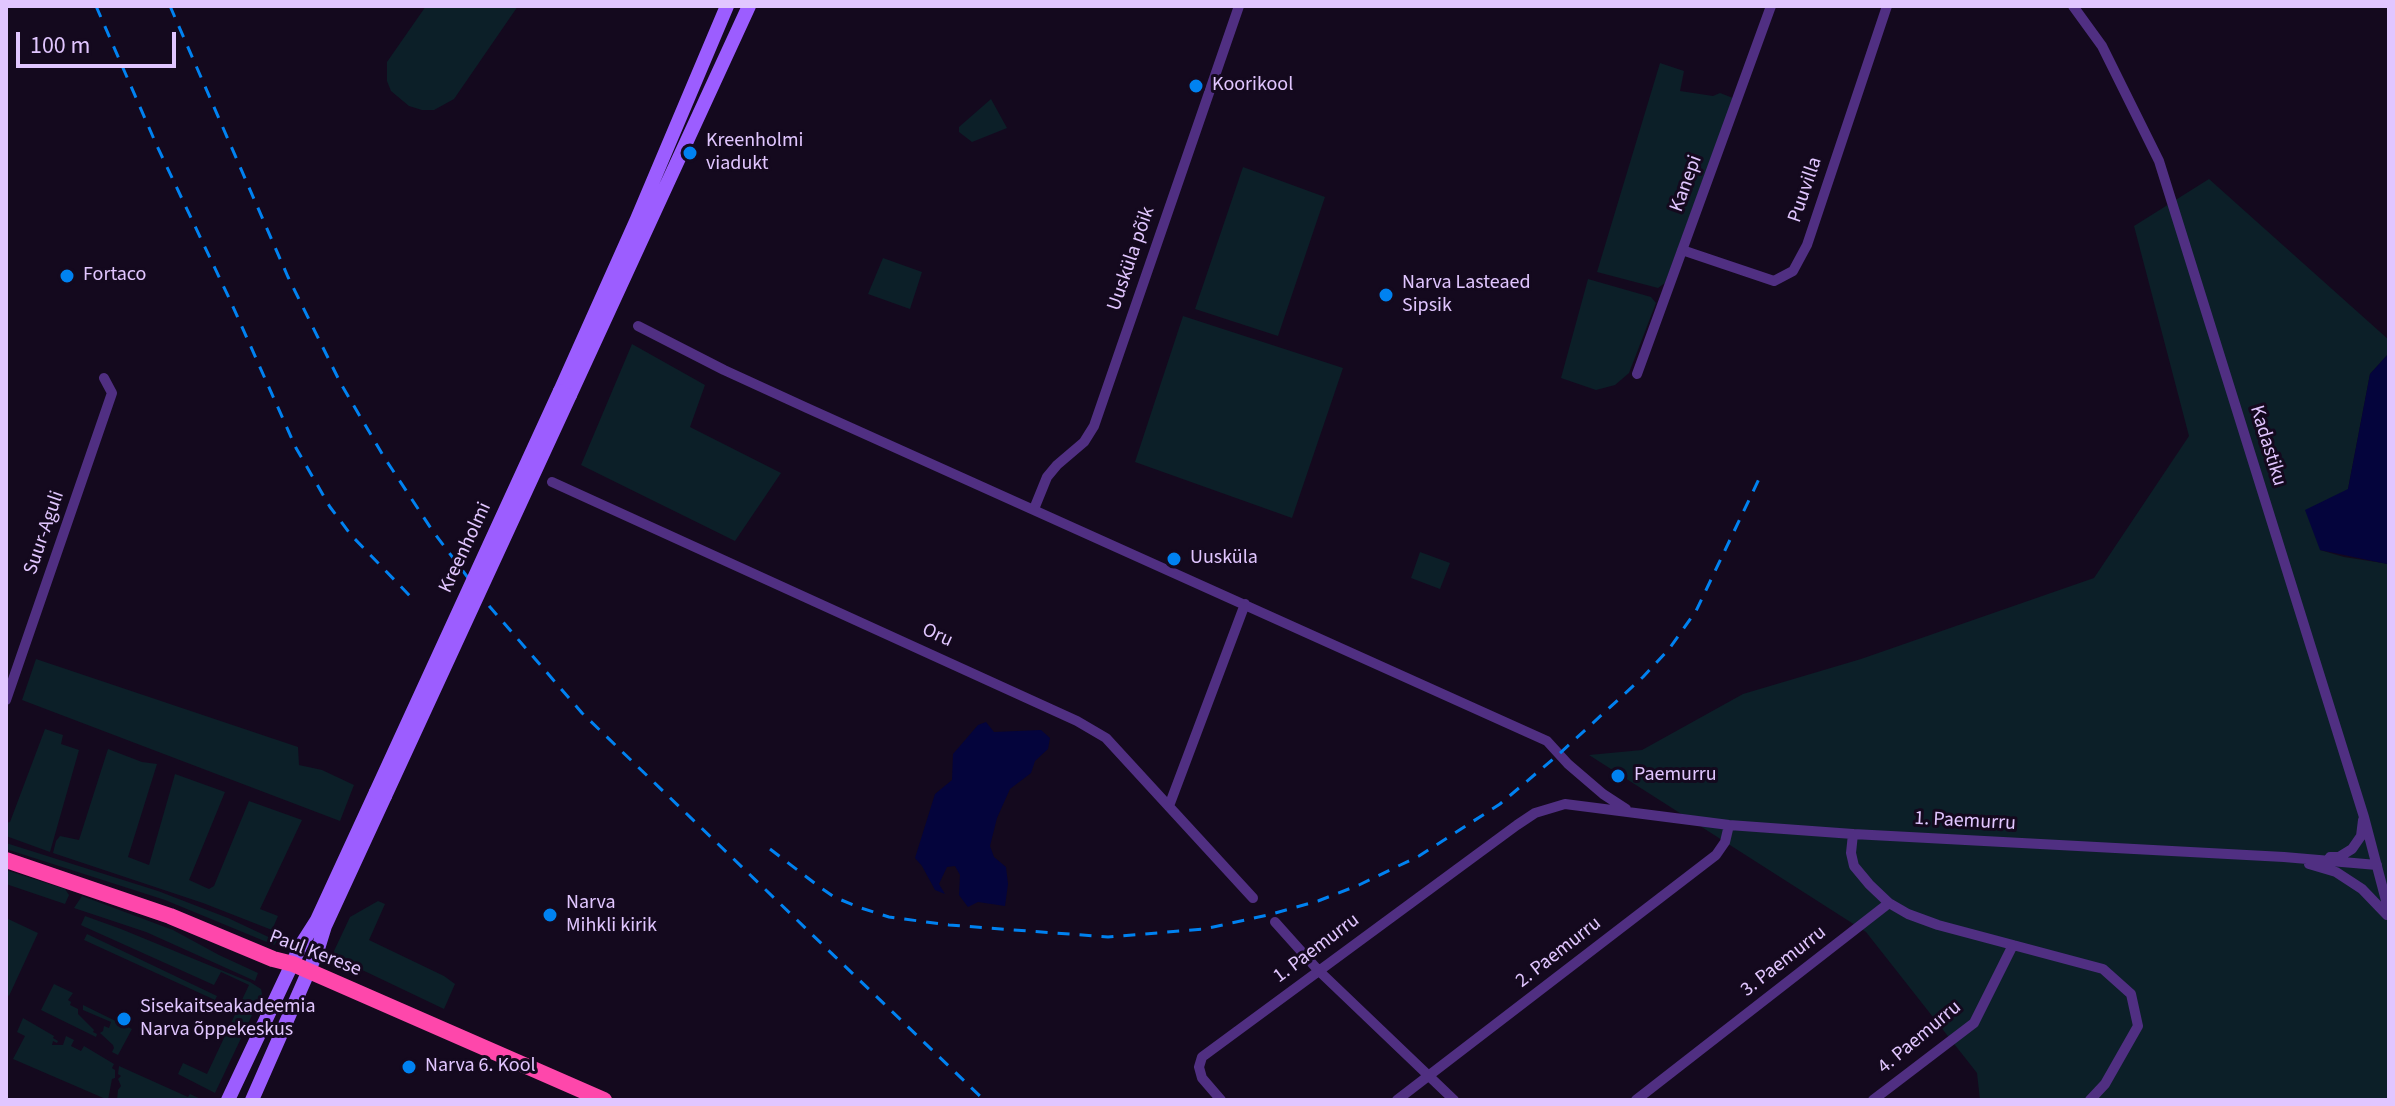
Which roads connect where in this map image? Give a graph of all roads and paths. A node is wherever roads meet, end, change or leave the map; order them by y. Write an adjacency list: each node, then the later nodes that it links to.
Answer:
1 (727, 6): 11 (main road, Kreenholmi)
2 (749, 6): 11 (main road, Kreenholmi)
3 (1239, 6): 13 (street, Uusküla põik)
4 (1771, 6): 7 (street, Kanepi)
5 (1887, 6): 7 (street, Puuvilla)
6 (2073, 6): 18 (street, Kadastiku)
7 (1682, 250): 9 (street, Kanepi)
8 (638, 326): 13 (street)
9 (1637, 374)
10 (104, 378): 15 (street, Suur-Aguli)
11 (565, 393): 29 (main road, Kreenholmi, bridge)
12 (552, 482): 16 (street, Oru)
13 (1034, 509): 14 (street)
14 (1245, 604): 16 (street); 17 (street, 1. Paemurru)
15 (6, 700)
16 (1169, 806): 24 (street, Oru)
17 (1631, 812): 19 (street, 1. Paemurru); 30 (street, 1. Paemurru)
18 (2364, 817): 21 (street); 23 (street, Kadastiku)
19 (1729, 825): 20 (street, 1. Paemurru); 31 (street, 2. Paemurru)
20 (1853, 834): 21 (street, 1. Paemurru); 25 (street)
21 (2284, 857): 23 (street, 1. Paemurru); 26 (street)
22 (6, 860): 29 (highway, Paul Kerese)
23 (2377, 865): 26 (street, Kadastiku)
24 (1253, 898)
25 (1889, 903): 28 (street); 38 (street, 3. Paemurru)
26 (2389, 915)
27 (1275, 922): 30 (street)
28 (2013, 945): 39 (street, 4. Paemurru); 40 (street)
29 (301, 968): 32 (main road, Kreenholmi); 33 (main road, Kreenholmi); 34 (highway, Paul Kerese)
30 (1318, 970): 31 (street); 35 (street, 1. Paemurru)
31 (1429, 1076): 36 (street, 2. Paemurru); 37 (street)
32 (228, 1100)
33 (252, 1100)
34 (604, 1100)
35 (1221, 1100)
36 (1397, 1100)
37 (1454, 1100)
38 (1636, 1100)
39 (1873, 1100)
40 (2090, 1100)

